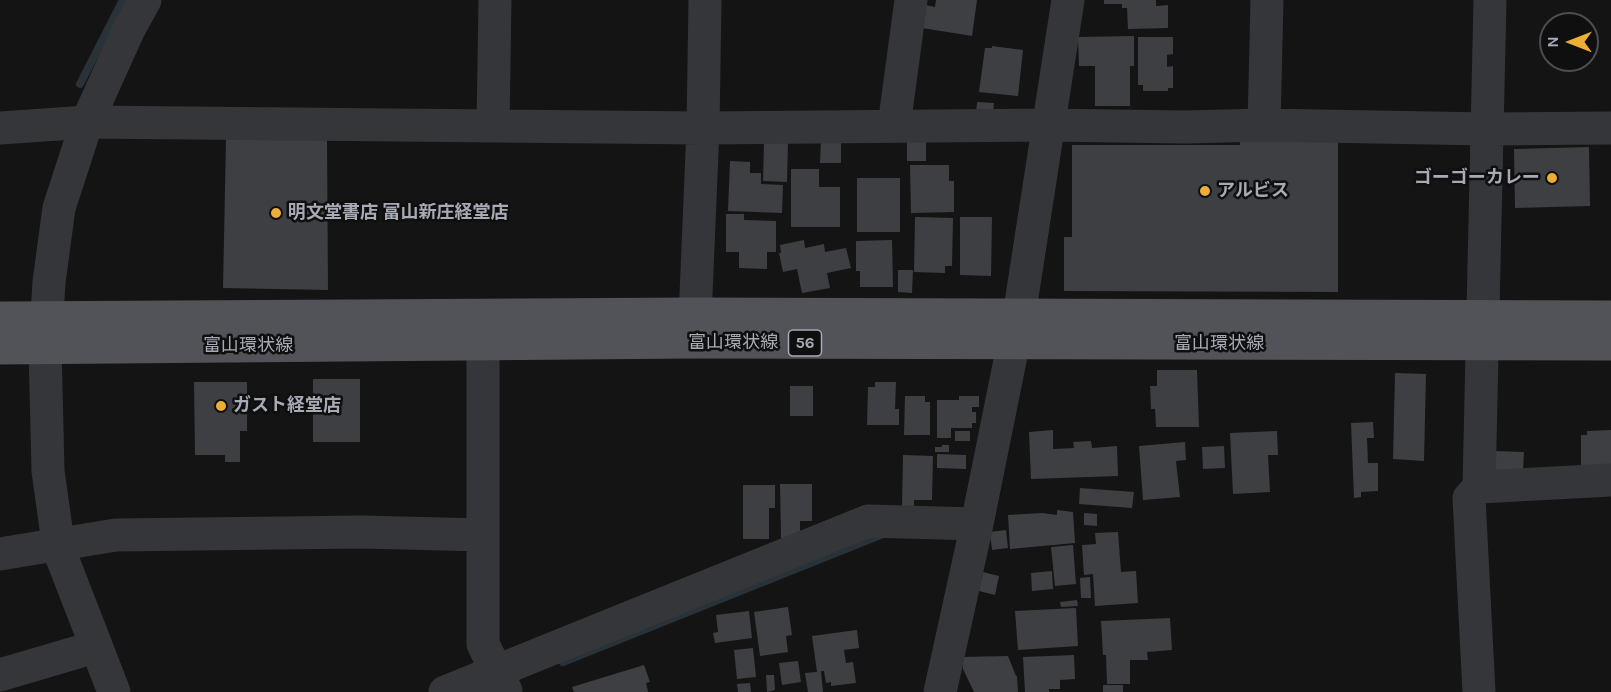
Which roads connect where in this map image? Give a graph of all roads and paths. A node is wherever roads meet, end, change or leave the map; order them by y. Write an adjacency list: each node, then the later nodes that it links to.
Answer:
1 (145, 0): 8 (street)
2 (495, 0): 11 (street)
3 (705, 0): 14 (street)
4 (911, 0): 12 (street)
5 (1068, 0): 10 (street)
6 (1267, 0): 9 (street)
7 (1490, 0): 16 (street)
8 (87, 122): 11 (street); 13 (street); 22 (street)
9 (1264, 124): 10 (street); 16 (street)
10 (1047, 125): 12 (street); 20 (street)
11 (494, 126): 14 (street)
12 (894, 126): 14 (street)
13 (0, 128)
14 (703, 128): 19 (street)
15 (1611, 128): 16 (street)
16 (1487, 129): 21 (street)
17 (1611, 317): 21 (main road, 富山環状線 / 56)
18 (0, 318): 22 (main road, 富山環状線 / 56)
19 (694, 328): 20 (main road, 富山環状線 / 56); 22 (main road, 富山環状線 / 56); 23 (main road, 富山環状線 / 56)
20 (1016, 330): 21 (main road, 富山環状線 / 56); 28 (street)
21 (1481, 330): 24 (main road, 富山環状線 / 56); 27 (street)
22 (46, 333): 23 (main road, 富山環状線 / 56); 25 (main road, 富山環状線 / 56); 30 (street)
23 (483, 344): 29 (street)
24 (1611, 344)
25 (0, 348)
26 (1611, 480): 27 (street)
27 (1479, 487): 38 (street)
28 (977, 524): 34 (street); 37 (street)
29 (483, 536): 30 (street); 34 (street)
30 (59, 545): 31 (street); 32 (street)
31 (0, 554)
32 (95, 647): 33 (street); 35 (street)
33 (0, 675)
34 (501, 682): 36 (street)
35 (114, 692)
36 (445, 692)
37 (940, 692)
38 (1479, 692)

